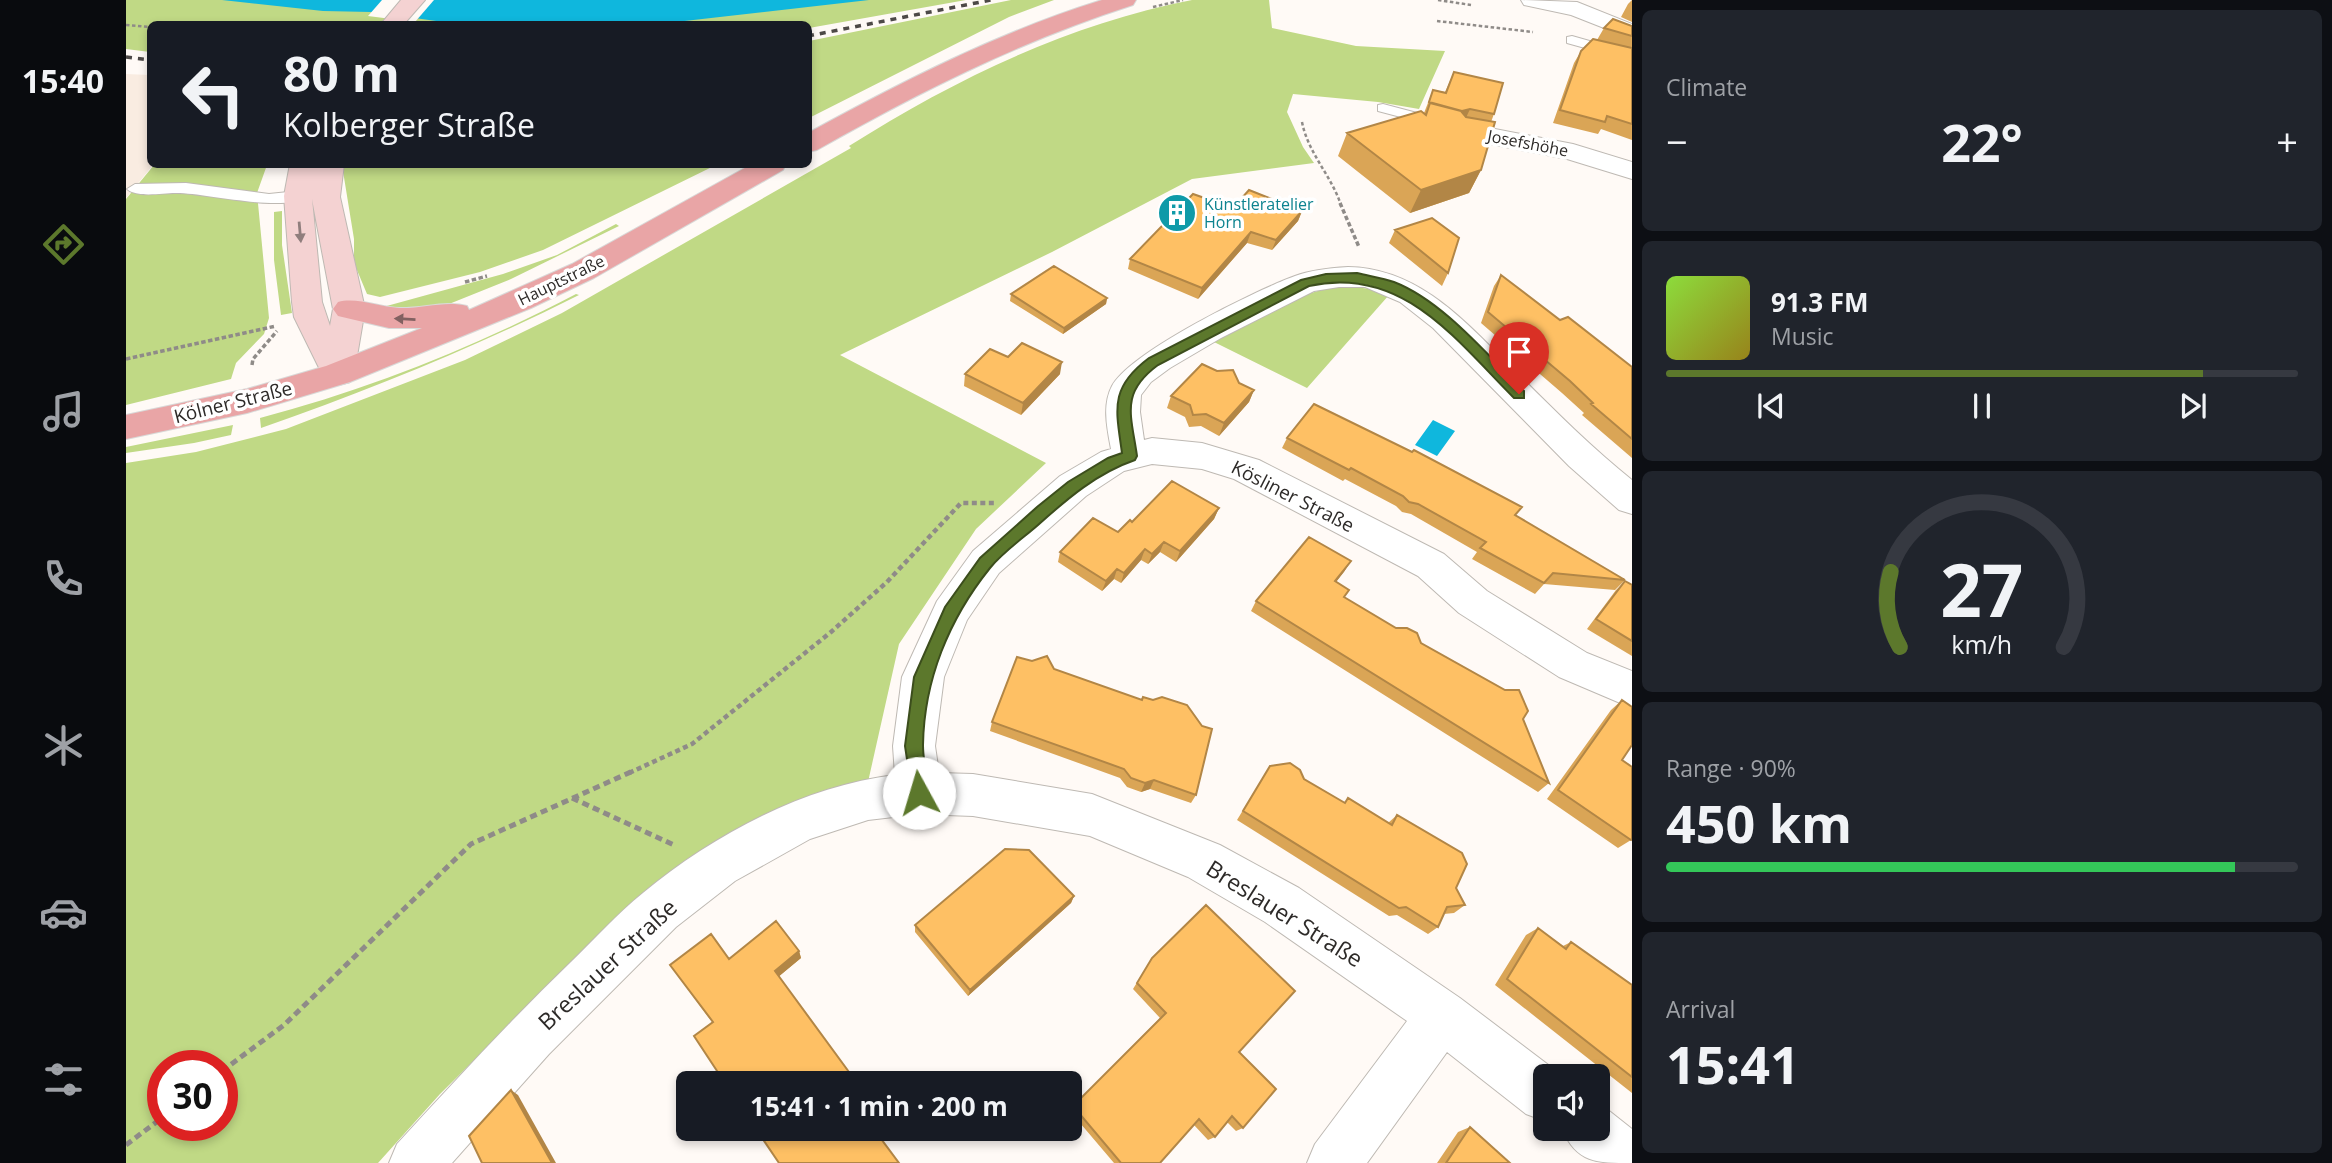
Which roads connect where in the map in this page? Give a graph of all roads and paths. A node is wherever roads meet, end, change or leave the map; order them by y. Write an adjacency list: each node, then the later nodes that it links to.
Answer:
1 (414, 0): 6 (main road)
2 (1125, 0): 16 (main road)
3 (1438, 0): 5 (path)
4 (1532, 0): 10 (street)
5 (1471, 5)
6 (395, 21)
7 (1437, 21): 11 (path)
8 (126, 25): 9 (path)
9 (147, 27)
10 (1632, 32)
11 (1572, 40): 12 (lane)
12 (1632, 57)
13 (1383, 108): 15 (lane, Josefshöhe)
14 (1302, 122): 24 (path)
15 (1464, 131): 20 (street, Josefshöhe)
16 (812, 142)
17 (303, 168): 22 (main road)
18 (330, 168): 27 (main road)
19 (767, 168): 26 (main road, Hauptstraße)
20 (1632, 171)
21 (135, 188): 22 (lane)
22 (298, 196): 30 (main road, one-way to 30)
23 (490, 275): 25 (path)
24 (1373, 279): 32 (street); 33 (street)
25 (457, 284)
26 (520, 301): 27 (main road, one-way to 27); 30 (main road, Hauptstraße)
27 (349, 309): 30 (main road)
28 (280, 325): 29 (path)
29 (126, 359)
30 (338, 374): 31 (main road, Kölner Straße)
31 (126, 427)
32 (1130, 456): 34 (street, Kösliner Straße); 35 (street, Kösliner Straße)
33 (1632, 500)
34 (1043, 512): 36 (street, Kösliner Straße); 37 (path)
35 (1632, 690)
36 (919, 793): 38 (street, Breslauer Straße); 39 (street, Breslauer Straße)
37 (572, 798): 38 (path); 40 (path)
38 (719, 865): 45 (street, Breslauer Straße)
39 (1442, 1016): 41 (street, Breslauer Straße); 46 (street)
40 (238, 1059)
41 (1533, 1086)
42 (147, 1129): 44 (path)
43 (1604, 1141): 47 (street)
44 (126, 1145)
45 (416, 1163)
46 (1334, 1163)
47 (1632, 1163)

